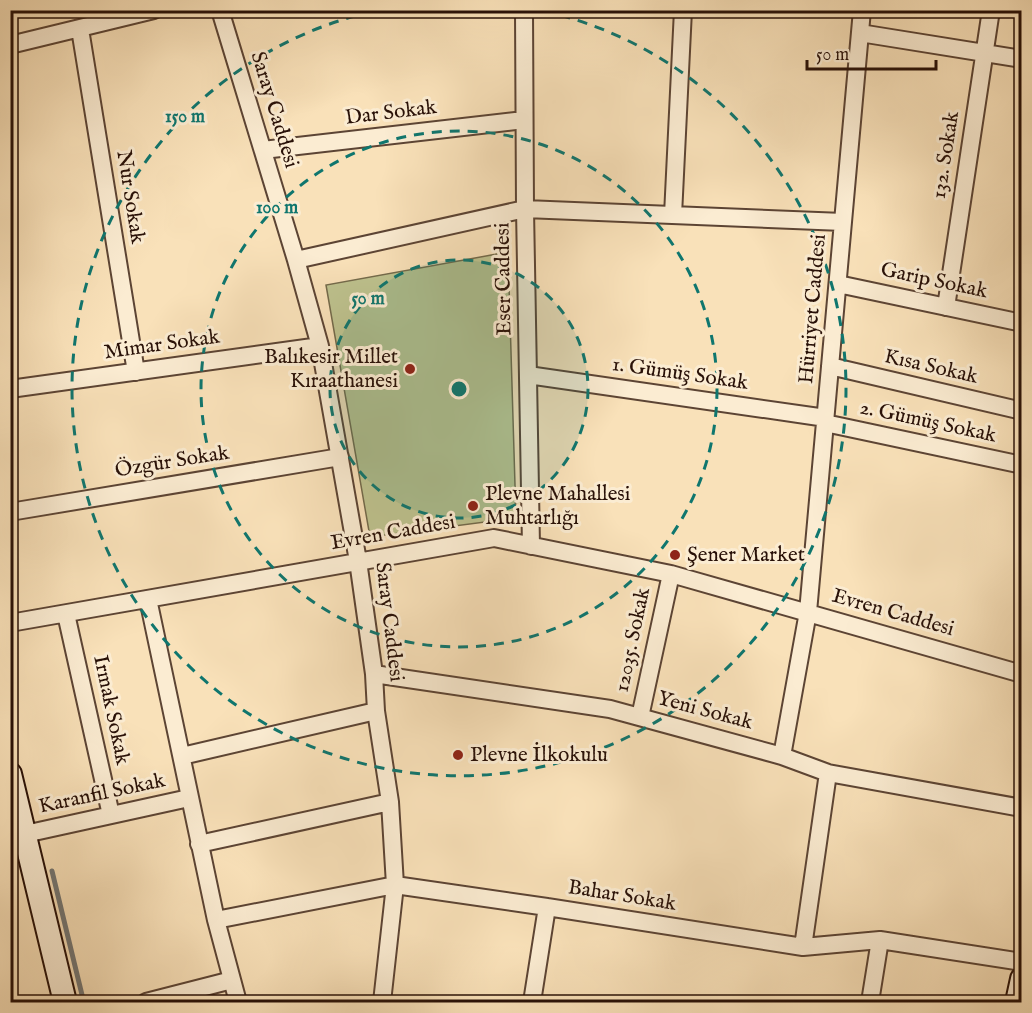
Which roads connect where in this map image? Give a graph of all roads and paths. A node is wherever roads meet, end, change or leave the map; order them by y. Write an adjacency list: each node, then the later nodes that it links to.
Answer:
1 (154, 10): 7 (street)
2 (220, 10): 14 (street, Saray Caddesi)
3 (524, 10): 13 (street, Eser Caddesi)
4 (683, 10): 16 (street)
5 (862, 10): 9 (street, Hürriyet Caddesi)
6 (991, 10): 11 (street, 132. Sokak)
7 (122, 15): 8 (street)
8 (80, 29): 10 (street); 24 (street, Nur Sokak)
9 (860, 33): 11 (street); 17 (street, Hürriyet Caddesi)
10 (10, 45)
11 (984, 53): 12 (street); 20 (street, 132. Sokak)
12 (1022, 59)
13 (524, 120): 14 (street, Dar Sokak); 15 (street, Eser Caddesi)
14 (263, 150): 18 (street, Saray Caddesi)
15 (525, 209): 16 (street); 18 (street); 25 (street, Eser Caddesi)
16 (673, 215): 17 (street)
17 (843, 222): 19 (street, Hürriyet Caddesi)
18 (296, 260): 22 (street, Saray Caddesi)
19 (838, 284): 20 (street, Garip Sokak); 23 (street, Hürriyet Caddesi)
20 (946, 307): 21 (street, Garip Sokak)
21 (1022, 322)
22 (320, 346): 24 (street, Mimar Sokak); 29 (street, Saray Caddesi)
23 (830, 366): 27 (street, Kısa Sokak); 28 (street, Hürriyet Caddesi)
24 (136, 372): 26 (street, Mimar Sokak)
25 (528, 375): 28 (street, 1. Gümüş Sokak); 32 (street, Eser Caddesi)
26 (10, 389)
27 (1022, 411)
28 (825, 420): 30 (street, 2. Gümüş Sokak); 36 (street, Hürriyet Caddesi)
29 (340, 457): 31 (street, Özgür Sokak); 33 (street, Saray Caddesi)
30 (1022, 465)
31 (10, 512)
32 (531, 546): 33 (street, Evren Caddesi); 34 (street, Evren Caddesi)
33 (358, 561): 35 (street, Evren Caddesi); 39 (street, Saray Caddesi)
34 (671, 574): 36 (street, Evren Caddesi); 42 (street, 12035. Sokak)
35 (148, 599): 37 (street, Evren Caddesi); 43 (street)
36 (808, 612): 40 (street, Evren Caddesi); 44 (street, Hürriyet Caddesi)
37 (66, 614): 38 (street, Evren Caddesi); 50 (street, Irmak Sokak)
38 (10, 623)
39 (374, 674): 41 (street, Saray Caddesi); 42 (street, Yeni Sokak)
40 (1022, 674)
41 (376, 711): 43 (street); 48 (street, Saray Caddesi)
42 (640, 717): 44 (street, Yeni Sokak)
43 (182, 756): 47 (street)
44 (782, 756): 45 (street, Yeni Sokak)
45 (828, 773): 49 (street, Yeni Sokak); 57 (street)
46 (12, 788): 51 (main road)
47 (189, 798): 50 (street, Karanfil Sokak); 52 (street)
48 (390, 802): 52 (street); 53 (street, Saray Caddesi)
49 (1022, 808)
50 (111, 814): 51 (street, Karanfil Sokak)
51 (25, 834): 61 (main road)
52 (199, 844): 55 (street)
53 (395, 885): 54 (street, Bahar Sokak); 55 (street, Bahar Sokak); 64 (street, Saray Caddesi)
54 (547, 907): 57 (street, Bahar Sokak); 65 (street)
55 (216, 920): 59 (street)
56 (880, 940): 57 (street, Bahar Sokak); 58 (street, Bahar Sokak); 66 (street)
57 (803, 947)
58 (1022, 962)
59 (231, 980): 62 (street); 63 (street)
60 (1022, 980): 67 (main road)
61 (65, 1002)
62 (146, 1002)
63 (238, 1002)
64 (382, 1002)
65 (532, 1002)
66 (870, 1002)
67 (1017, 1002)

